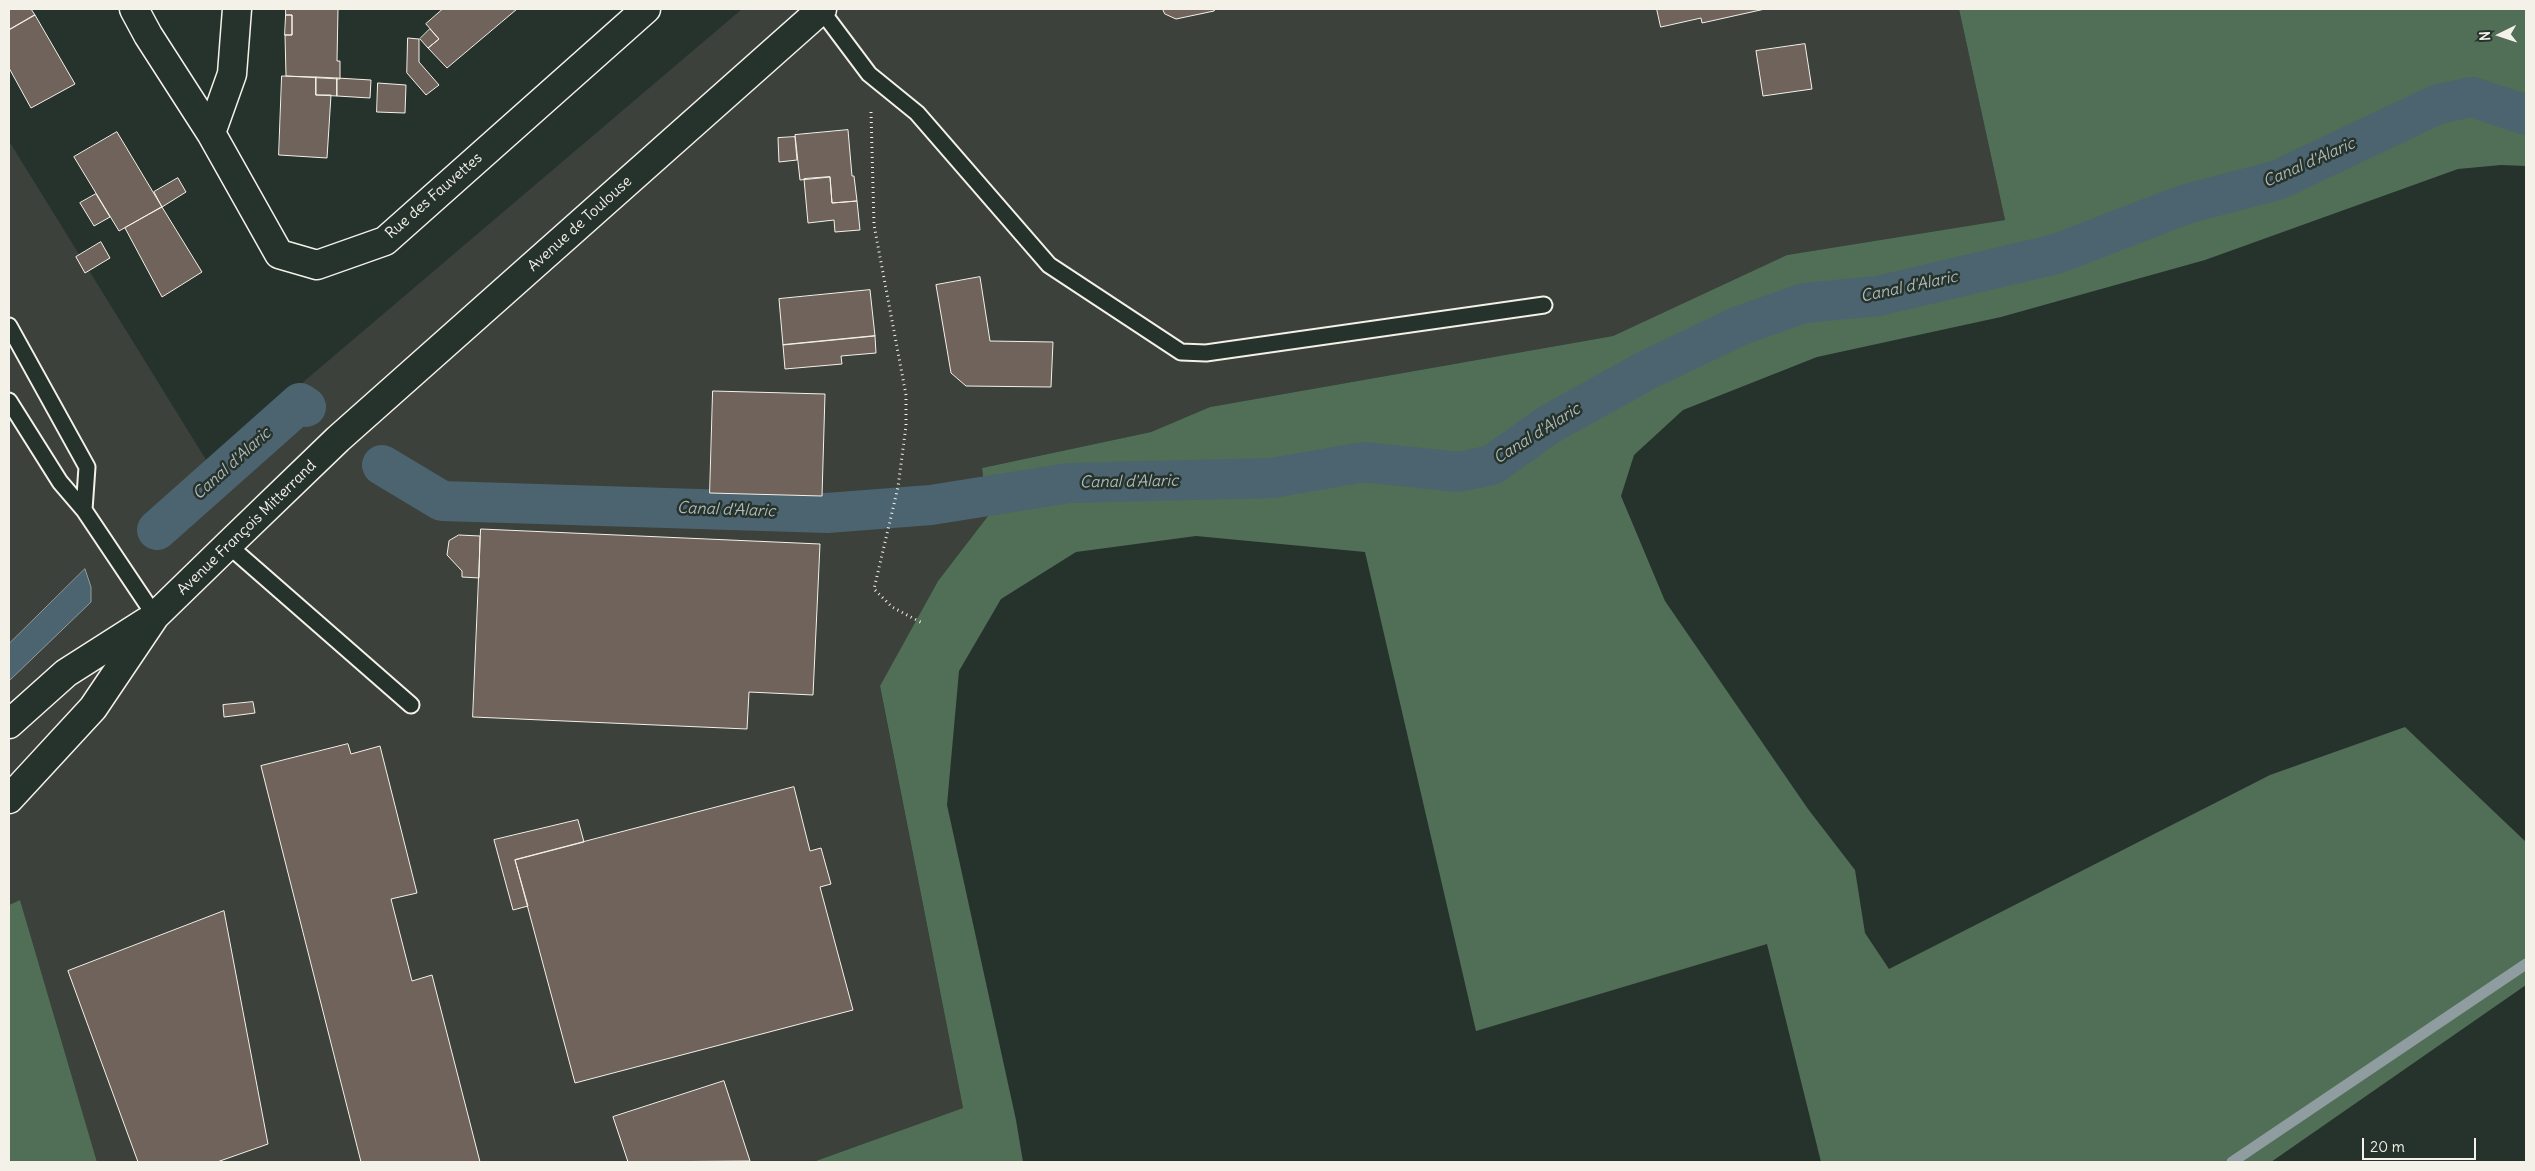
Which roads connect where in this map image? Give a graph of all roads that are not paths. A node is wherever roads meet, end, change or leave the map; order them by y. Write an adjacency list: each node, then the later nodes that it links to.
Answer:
1 (134, 9): 5 (main road, Rue des Fauvettes)
2 (236, 9): 5 (main road)
3 (646, 9): 5 (main road, Rue des Fauvettes)
4 (821, 9): 6 (lane); 9 (main road, Avenue de Toulouse)
5 (211, 132)
6 (1544, 305)
7 (9, 326): 10 (lane)
8 (9, 401): 10 (lane)
9 (338, 439): 11 (main road, Avenue François Mitterrand)
10 (84, 510): 12 (lane)
11 (228, 546): 12 (main road, Avenue François Mitterrand); 13 (lane)
12 (155, 616): 14 (main road, Avenue François Mitterrand); 15 (main road, Avenue François Mitterrand)
13 (411, 705)
14 (9, 724)
15 (9, 799)

